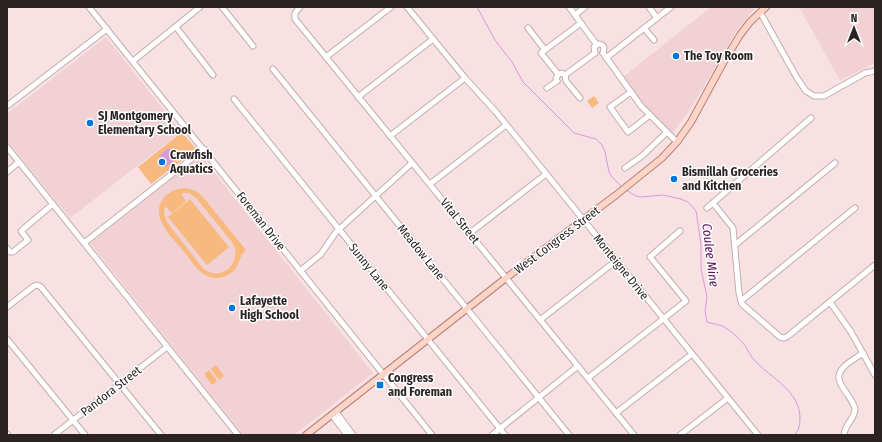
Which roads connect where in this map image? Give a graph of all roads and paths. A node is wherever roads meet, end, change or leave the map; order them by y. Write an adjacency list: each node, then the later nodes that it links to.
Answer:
1 (89, 7): 19 (street, Foreman Drive)
2 (200, 7): 16 (street)
3 (222, 7): 23 (street)
4 (300, 7): 27 (street, Vital Street)
5 (391, 7): 27 (street)
6 (407, 7): 20 (street, Monteigne Drive)
7 (569, 7): 13 (street)
8 (585, 7): 13 (street)
9 (649, 7): 14 (street)
10 (671, 7): 14 (street)
11 (766, 7): 12 (main road, West Congress Street)
12 (760, 12): 30 (street); 47 (main road, West Congress Street)
13 (575, 15): 15 (street)
14 (657, 18): 18 (street)
15 (581, 23): 22 (street); 24 (street)
16 (176, 27): 28 (street); 32 (street)
17 (528, 28): 24 (street)
18 (644, 28): 21 (street); 26 (street)
19 (106, 29): 28 (street, Foreman Drive); 41 (street)
20 (433, 39): 33 (street, Monteigne Drive); 38 (street)
21 (654, 40)
22 (596, 45): 25 (street); 26 (street)
23 (253, 46)
24 (545, 50): 31 (street)
25 (595, 53): 26 (street); 34 (street)
26 (604, 55): 37 (street)
27 (326, 57): 38 (street, Vital Street)
28 (132, 61): 49 (street, Foreman Drive)
29 (273, 69): 57 (street, Meadow Lane)
30 (875, 71)
31 (558, 74): 34 (street); 35 (street)
32 (213, 75)
33 (465, 78): 44 (street, Monteigne Drive); 46 (street)
34 (566, 78): 35 (street); 39 (street)
35 (557, 81): 36 (street)
36 (547, 88)
37 (631, 92): 42 (street); 42 (street)
38 (358, 97): 46 (street, Vital Street)
39 (580, 98)
40 (234, 99): 63 (street, Sunny Lane)
41 (7, 106)
42 (650, 115): 45 (street)
43 (811, 118): 58 (street)
44 (506, 126): 55 (street, Monteigne Drive); 56 (street)
45 (667, 132): 47 (street); 53 (street)
46 (390, 136): 51 (street, Vital Street)
47 (677, 142): 62 (main road, West Congress Street)
48 (7, 148): 50 (street)
49 (204, 149): 66 (street); 71 (street, Foreman Drive)
50 (19, 162): 54 (street); 59 (street)
51 (412, 163): 56 (street, Vital Street); 57 (street)
52 (835, 164): 67 (street)
53 (625, 168)
54 (7, 172)
55 (546, 174): 62 (street, Monteigne Drive); 65 (street)
56 (430, 184): 65 (street, Vital Street)
57 (375, 196): 63 (street); 76 (street, Meadow Lane)
58 (713, 203): 60 (street); 67 (street)
59 (53, 204): 66 (street); 68 (street)
60 (708, 208)
61 (855, 208): 73 (street)
62 (584, 220): 69 (street, Monteigne Drive); 72 (main road, West Congress Street)
63 (339, 230): 71 (street); 80 (street, Sunny Lane)
64 (680, 230): 77 (street)
65 (470, 233): 72 (street, Vital Street)
66 (84, 243): 81 (street)
67 (735, 246): 73 (street)
68 (7, 248)
69 (617, 260): 77 (street, Monteigne Drive); 78 (street)
70 (875, 265): 74 (street)
71 (300, 271): 85 (street, Foreman Drive)
72 (506, 278): 76 (main road, West Congress Street); 78 (street, Vital Street)
73 (741, 301): 74 (street)
74 (830, 302): 82 (street)
75 (7, 306): 88 (street)
76 (467, 308): 80 (main road, West Congress Street); 89 (street, Meadow Lane)
77 (663, 319): 83 (street, Monteigne Drive); 87 (street)
78 (540, 320): 84 (street, Vital Street)
79 (7, 339): 93 (street)
80 (427, 340): 85 (main road, West Congress Street); 94 (street, Sunny Lane)
81 (167, 347): 88 (street, Pandora Street); 95 (street)
82 (863, 353): 86 (street); 109 (street)
83 (692, 354): 90 (street, Monteigne Drive); 92 (street)
84 (578, 366): 87 (street, Vital Street); 89 (street)
85 (384, 375): 91 (main road, West Congress Street); 102 (street, Foreman Drive)
86 (875, 375)
87 (588, 378): 92 (street, Vital Street)
88 (120, 384): 93 (street, Pandora Street); 98 (street)
89 (539, 398): 94 (street); 105 (street, Meadow Lane)
90 (728, 398): 107 (street); 108 (street, Monteigne Drive)
91 (334, 414): 99 (main road, West Congress Street); 100 (street); 101 (street)
92 (616, 414): 106 (street, Vital Street)
93 (73, 420): 96 (street, Pandora Street); 97 (street)
94 (500, 429): 103 (street); 104 (street, Sunny Lane)
95 (235, 434)
96 (54, 435)
97 (85, 435)
98 (160, 435)
99 (306, 435)
100 (347, 435)
101 (354, 435)
102 (432, 435)
103 (492, 435)
104 (504, 435)
105 (569, 435)
106 (634, 435)
107 (680, 435)
108 (758, 435)
109 (844, 435)

